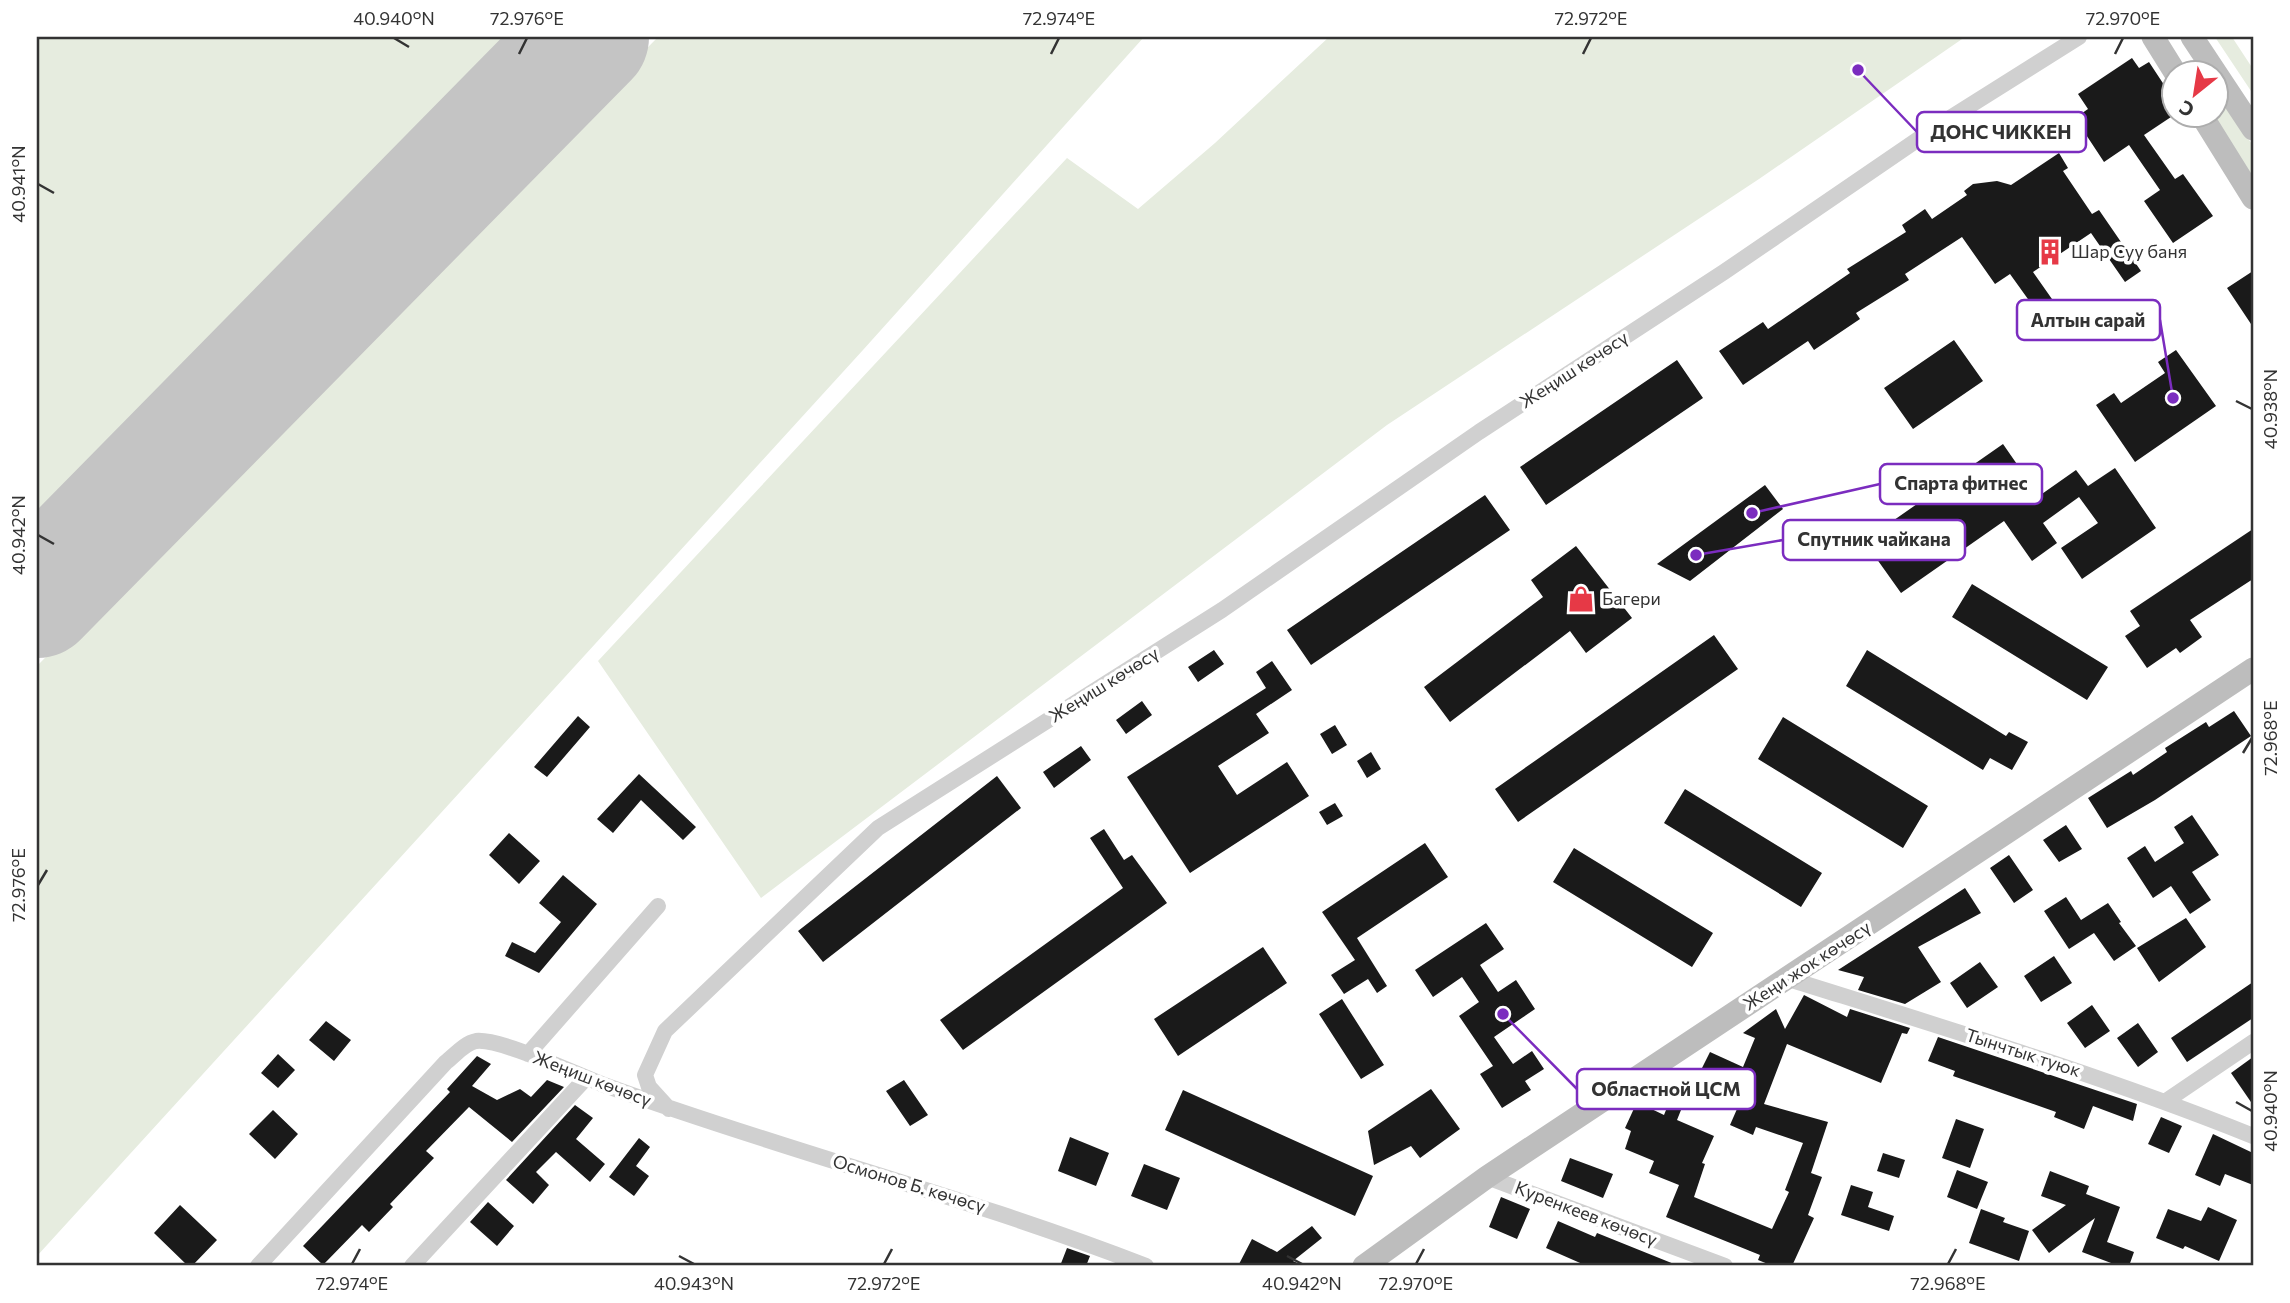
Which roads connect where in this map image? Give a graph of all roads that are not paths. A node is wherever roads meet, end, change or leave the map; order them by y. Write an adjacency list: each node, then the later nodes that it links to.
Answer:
1 (2079, 37): 15 (street, Жеңиш көчөсү)
2 (2153, 37): 4 (main road)
3 (2192, 37): 5 (main road)
4 (2167, 60)
5 (2253, 129)
6 (2211, 130): 7 (main road)
7 (2253, 198)
8 (2253, 669): 10 (main road, Жеңи жок көчөсү)
9 (658, 906): 12 (street)
10 (1789, 979): 14 (street, Тынчтык туюк); 17 (main road, Жеңи жок көчөсү)
11 (2253, 1042): 14 (street)
12 (528, 1054): 13 (street, Жеңиш көчөсү); 18 (street, Жеңиш көчөсү)
13 (586, 1078): 15 (street, Жеңиш көчөсү); 19 (street)
14 (2166, 1101): 16 (street, Тынчтык туюк)
15 (669, 1109): 20 (street, Осмонов Б. көчөсү)
16 (2253, 1136)
17 (1487, 1177): 21 (main road, Жеңи жок көчөсү); 22 (street, Куренкеев көчөсү)
18 (258, 1266)
19 (412, 1266)
20 (1146, 1266)
21 (1364, 1266)
22 (1725, 1266)

